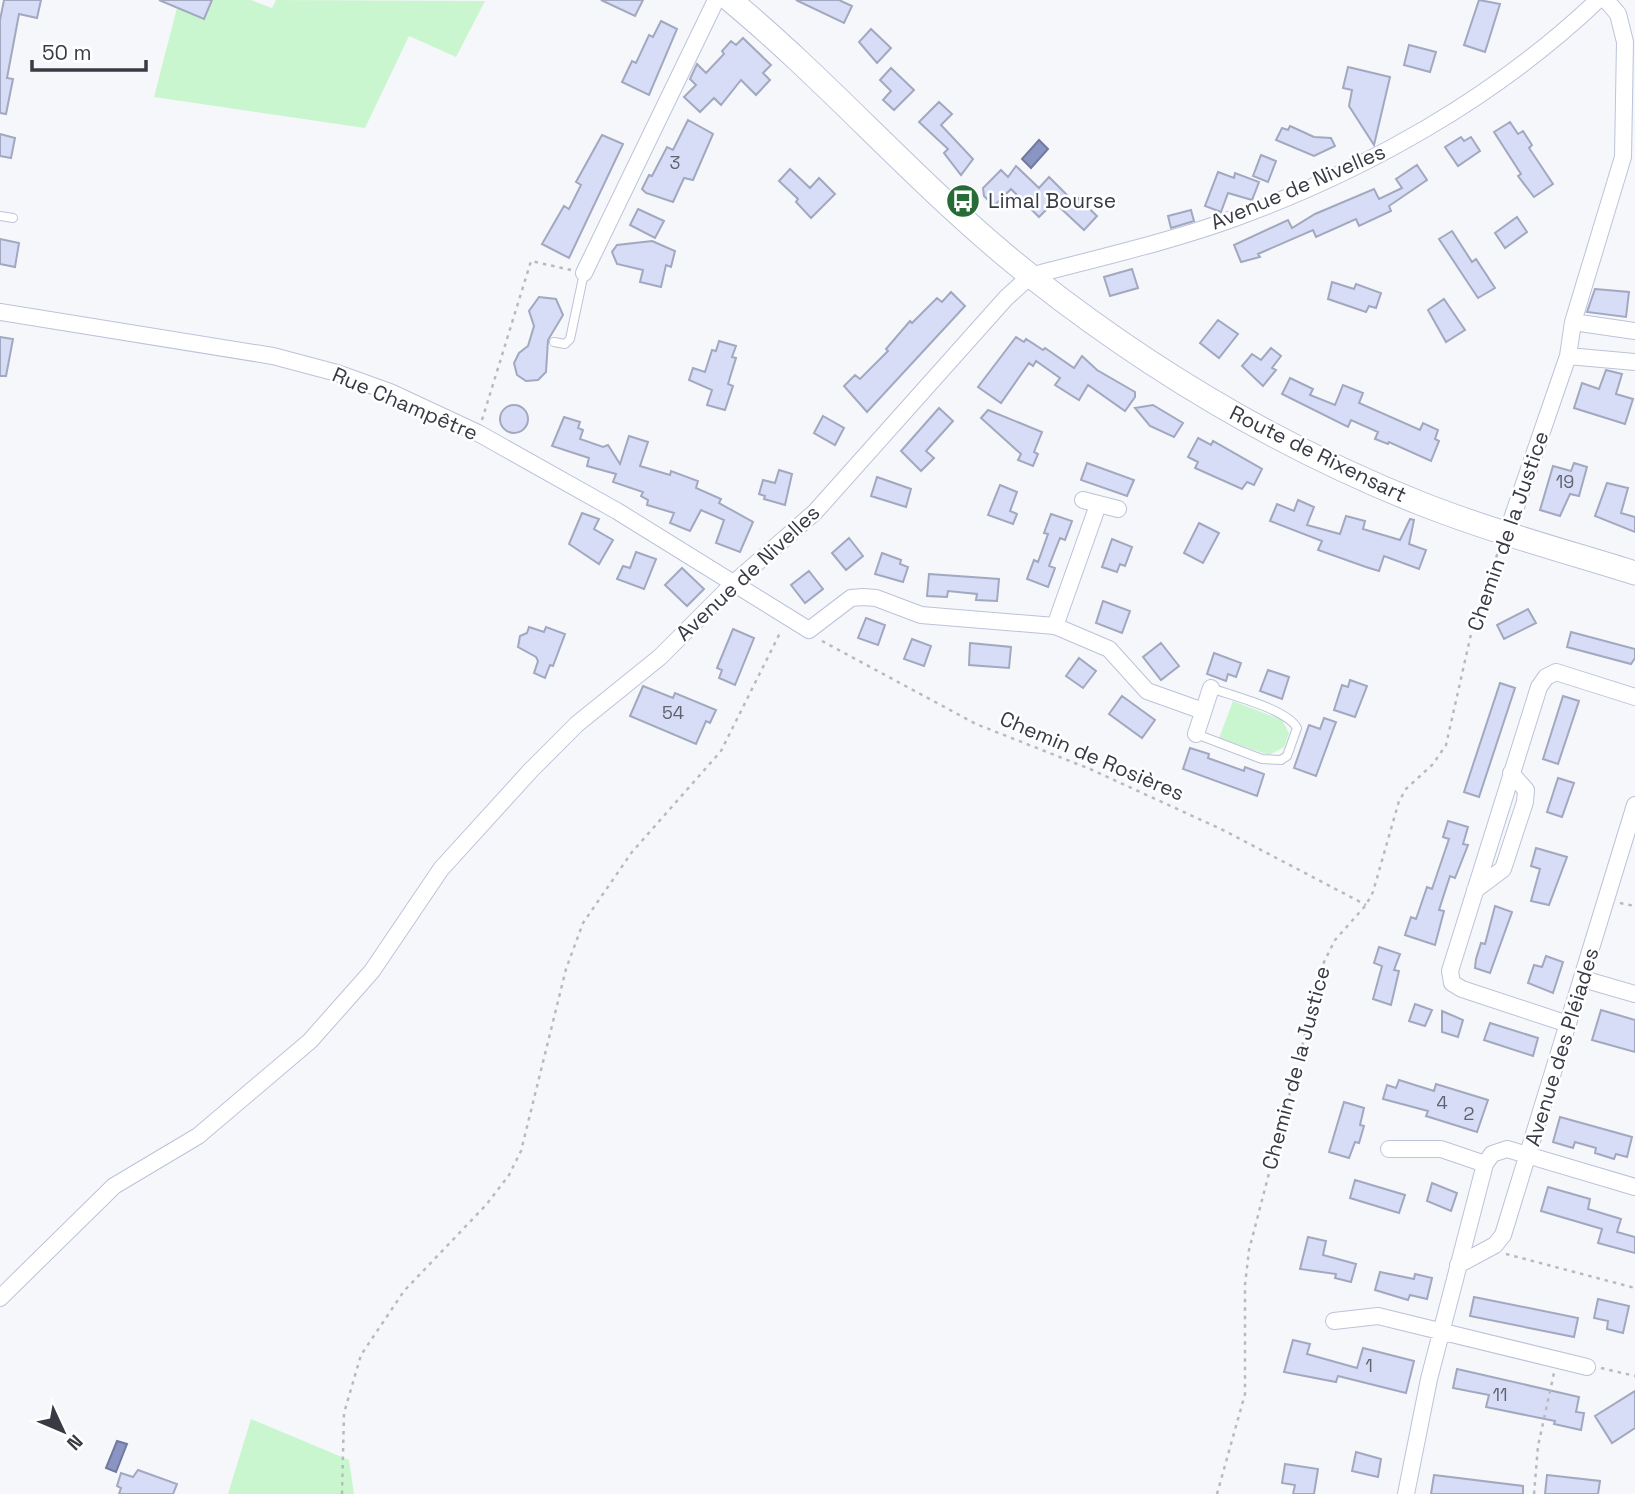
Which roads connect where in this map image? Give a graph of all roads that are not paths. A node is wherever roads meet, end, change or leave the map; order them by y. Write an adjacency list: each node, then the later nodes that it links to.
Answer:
1 (716, 0): 8 (street)
2 (730, 0): 9 (street, Route de Rixensart)
3 (1598, 0): 9 (street, Avenue de Nivelles)
4 (1606, 0): 5 (street, Chemin de la Justice)
5 (1630, 145): 11 (street, Chemin de la Justice)
6 (0, 216): 7 (lane)
7 (13, 218)
8 (585, 271): 13 (lane)
9 (1030, 276): 17 (street, Route de Rixensart); 19 (street, Avenue de Nivelles)
10 (0, 312): 19 (street, Rue Champêtre)
11 (1573, 322): 12 (street); 14 (street, Chemin de la Justice)
12 (1635, 331)
13 (554, 342)
14 (1568, 356): 15 (street); 17 (street, Chemin de la Justice)
15 (1635, 362)
16 (1118, 509): 20 (street)
17 (1507, 533): 18 (street, Route de Rixensart)
18 (1635, 573)
19 (735, 582): 20 (street, Rue Champêtre); 34 (street, Avenue de Nivelles)
20 (1055, 626): 23 (street)
21 (1211, 688): 23 (street); 24 (lane)
22 (1635, 697): 28 (street)
23 (1203, 711): 24 (street)
24 (1196, 734)
25 (1635, 805): 26 (street, Avenue des Pléiades)
26 (1583, 978): 27 (street); 28 (street, Avenue des Pléiades)
27 (1635, 994)
28 (1567, 1024): 30 (street, Avenue des Pléiades)
29 (1389, 1149): 31 (street)
30 (1528, 1157): 31 (street, Avenue des Pléiades); 32 (street); 33 (street)
31 (1485, 1164): 33 (street)
32 (1635, 1187)
33 (1458, 1265): 36 (street)
34 (0, 1298)
35 (1334, 1321): 36 (street)
36 (1440, 1332): 37 (street); 38 (street)
37 (1587, 1367)
38 (1406, 1494)

